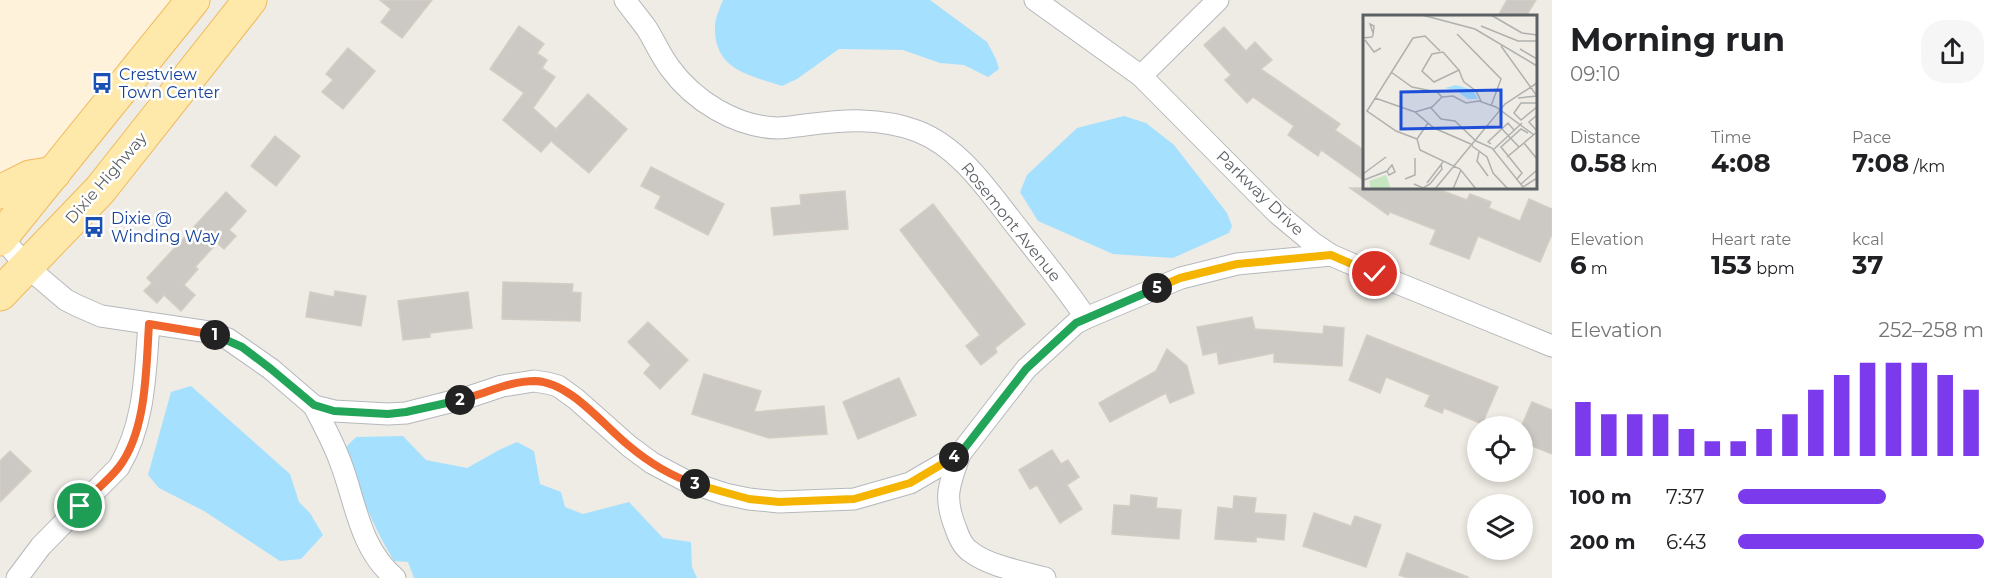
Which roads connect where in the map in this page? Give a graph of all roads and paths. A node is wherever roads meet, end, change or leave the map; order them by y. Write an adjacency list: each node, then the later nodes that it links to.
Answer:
1 (193, 0): 7 (main road)
2 (250, 0): 11 (main road, Dixie Highway)
3 (625, 0): 13 (street, Rosemont Avenue)
4 (1035, 0): 6 (street, Parkway Drive)
5 (1218, 0): 6 (street)
6 (1141, 76): 10 (street, Parkway Drive)
7 (54, 173): 8 (main road); 9 (main road)
8 (0, 192)
9 (0, 239): 11 (street)
10 (1331, 255): 13 (street); 15 (street, Parkway Drive)
11 (26, 266): 12 (main road, Dixie Highway); 14 (street)
12 (0, 294)
13 (1086, 318): 17 (street)
14 (149, 324): 16 (street); 20 (street)
15 (1552, 346)
16 (314, 405): 18 (street); 21 (street)
17 (960, 454): 18 (street); 19 (street)
18 (910, 483): 19 (street)
19 (947, 504): 22 (street)
20 (16, 578)
21 (395, 578)
22 (1045, 578)

